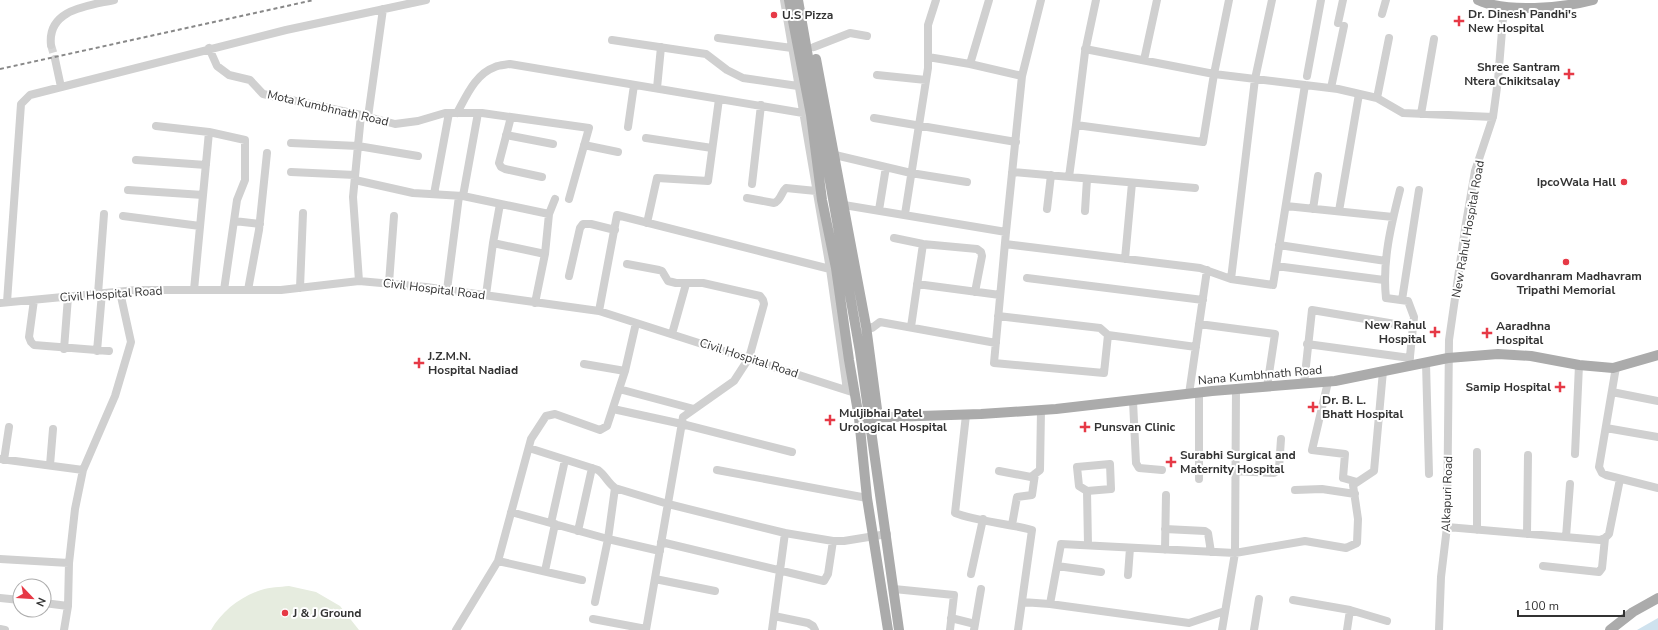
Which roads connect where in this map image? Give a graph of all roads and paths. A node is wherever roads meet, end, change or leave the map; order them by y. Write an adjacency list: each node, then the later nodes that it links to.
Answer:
1 (114, 0): 27 (street)
2 (426, 0): 20 (street)
3 (784, 0): 31 (street)
4 (789, 0): 191 (main road)
5 (798, 0): 201 (main road)
6 (804, 0): 28 (main road)
7 (936, 0): 33 (street)
8 (989, 0): 36 (street)
9 (1041, 0): 39 (street)
10 (1096, 0): 32 (street)
11 (1157, 0): 35 (street)
12 (1229, 0): 37 (street)
13 (1272, 0): 41 (street)
14 (1321, 0): 40 (street)
15 (1343, 0): 48 (street)
16 (1386, 0): 21 (street)
17 (1478, 0): 19 (main road)
18 (1593, 0): 19 (main road)
19 (1504, 6): 60 (street, New Rahul Hospital Road)
20 (383, 9): 30 (street); 57 (street)
21 (1382, 14)
22 (867, 36): 28 (street)
23 (718, 38): 31 (street)
24 (1389, 38): 51 (street)
25 (612, 40): 29 (street)
26 (1434, 40): 56 (street)
27 (51, 45)
28 (814, 46): 76 (main road)
29 (661, 47): 45 (street); 47 (street)
30 (209, 48): 46 (street); 57 (street, Mota Kumbhnath Road)
31 (792, 48): 45 (street)
32 (1085, 49): 35 (street); 61 (street)
33 (928, 58): 36 (street); 42 (street)
34 (54, 59): 46 (street)
35 (1144, 60): 37 (street)
36 (970, 64): 39 (street)
37 (1214, 74): 41 (street); 61 (street)
38 (877, 75): 42 (street)
39 (1022, 76): 68 (street)
40 (1307, 76)
41 (1255, 78): 44 (street); 139 (street)
42 (926, 80): 63 (street)
43 (634, 85): 47 (street); 53 (street); 64 (street)
44 (1305, 85): 48 (street); 106 (street)
45 (798, 86): 55 (street)
46 (61, 87): 159 (street)
47 (656, 88): 50 (street)
48 (1331, 88): 49 (street)
49 (1359, 94): 51 (street); 111 (street)
50 (719, 98): 52 (street); 73 (street)
51 (1377, 98): 56 (street)
52 (761, 105): 55 (street); 92 (street)
53 (453, 113): 54 (street, Mota Kumbhnath Road); 57 (street, Mota Kumbhnath Road); 98 (street)
54 (478, 113): 58 (street, Mota Kumbhnath Road); 100 (street)
55 (803, 113): 97 (street)
56 (1421, 114): 60 (street)
57 (364, 116): 72 (street)
58 (511, 117): 66 (street); 71 (street, Mota Kumbhnath Road)
59 (874, 118): 63 (street)
60 (1493, 118): 178 (street, New Rahul Hospital Road)
61 (1076, 125): 87 (street)
62 (156, 126): 65 (street)
63 (919, 126): 68 (street); 83 (street)
64 (628, 128)
65 (209, 132): 79 (street); 119 (street)
66 (506, 135): 70 (street); 86 (street)
67 (646, 138): 73 (street)
68 (1016, 142): 82 (street)
69 (292, 143): 72 (street)
70 (554, 144)
71 (584, 145): 74 (street); 103 (street, Mota Kumbhnath Road)
72 (358, 146): 77 (street); 88 (street)
73 (712, 148): 120 (street)
74 (618, 152)
75 (267, 153): 121 (street)
76 (835, 155): 80 (street); 105 (main road)
77 (418, 156)
78 (136, 160): 79 (street)
79 (206, 165): 99 (street)
80 (886, 167): 83 (street); 109 (street)
81 (291, 172): 88 (street)
82 (1012, 172): 84 (street); 124 (street)
83 (911, 173): 90 (street); 115 (street)
84 (1051, 176): 87 (street); 107 (street)
85 (1318, 176): 108 (street)
86 (542, 177)
87 (1069, 177): 89 (street)
88 (355, 178): 98 (street); 141 (street)
89 (1087, 179): 91 (street); 110 (street)
90 (967, 182)
91 (1132, 182): 93 (street); 131 (street)
92 (752, 184)
93 (1195, 188)
94 (128, 190): 99 (street)
95 (1400, 190): 118 (street)
96 (1419, 190): 158 (street)
97 (816, 191): 101 (street); 135 (street)
98 (434, 194): 100 (street)
99 (203, 195): 122 (street)
100 (461, 196): 104 (street); 149 (street)
101 (747, 198)
102 (555, 199): 114 (street)
103 (569, 199)
104 (500, 204): 114 (street); 126 (street)
105 (844, 205): 109 (street); 165 (main road)
106 (1286, 206): 108 (street); 129 (street)
107 (1047, 209)
108 (1313, 209): 111 (street)
109 (880, 210): 115 (street)
110 (1085, 211)
111 (1339, 212): 118 (street)
112 (303, 213): 145 (street)
113 (104, 214): 152 (street)
114 (549, 214): 130 (street)
115 (905, 214): 124 (street)
116 (123, 216): 122 (street)
117 (394, 216): 142 (street)
118 (1393, 217): 132 (street)
119 (234, 221): 121 (street); 147 (street)
120 (647, 223): 123 (street); 135 (street)
121 (260, 224): 148 (street)
122 (200, 226): 146 (street)
123 (614, 230): 137 (street); 161 (street)
124 (1006, 232): 128 (street)
125 (894, 238): 127 (street)
126 (493, 243): 130 (street); 153 (street)
127 (923, 244): 144 (street); 151 (street)
128 (1005, 244): 131 (street); 154 (street)
129 (1279, 245): 132 (street); 134 (street)
130 (545, 254): 160 (street)
131 (1125, 259): 136 (street)
132 (1386, 261): 140 (street)
133 (627, 264): 143 (street)
134 (1276, 266): 139 (street); 140 (street)
135 (830, 269): 191 (street)
136 (1207, 270): 139 (street); 157 (street)
137 (569, 276)
138 (1027, 278): 157 (street)
139 (1231, 279)
140 (1384, 280): 158 (street)
141 (359, 281): 142 (street, Civil Hospital Road); 145 (street, Civil Hospital Road)
142 (389, 283): 149 (street, Civil Hospital Road)
143 (686, 284): 168 (street); 177 (street)
144 (917, 284): 151 (street); 166 (street)
145 (300, 288): 148 (street, Civil Hospital Road)
146 (194, 290): 147 (street, Civil Hospital Road); 150 (street, Civil Hospital Road)
147 (224, 290): 148 (street, Civil Hospital Road)
148 (248, 290)
149 (447, 290): 153 (street, Civil Hospital Road)
150 (120, 292): 152 (street, Civil Hospital Road); 217 (street)
151 (975, 292): 154 (street)
152 (100, 294): 155 (street, Civil Hospital Road); 174 (street)
153 (486, 295): 160 (street, Civil Hospital Road)
154 (1000, 295): 162 (street)
155 (68, 297): 156 (street, Civil Hospital Road); 173 (street)
156 (34, 300): 159 (street, Civil Hospital Road); 173 (street)
157 (1203, 300): 164 (street)
158 (1402, 300): 167 (street)
159 (3, 303)
160 (535, 303): 161 (street, Civil Hospital Road)
161 (598, 311): 163 (street, Civil Hospital Road)
162 (998, 316): 169 (street); 170 (street)
163 (636, 323): 168 (street, Civil Hospital Road); 184 (street)
164 (1199, 324): 172 (street); 188 (street)
165 (866, 326): 166 (street); 201 (main road)
166 (911, 327): 170 (street)
167 (1414, 327): 171 (street); 179 (street)
168 (672, 334): 177 (street, Civil Hospital Road)
169 (1108, 335): 170 (street); 172 (street)
170 (996, 343)
171 (1307, 344): 179 (street); 187 (street)
172 (1196, 347): 193 (street)
173 (64, 349): 174 (street)
174 (97, 350): 175 (street)
175 (109, 351)
176 (1658, 355): 183 (main road, Nana Kumbhnath Road)
177 (749, 358): 191 (street, Civil Hospital Road); 196 (street)
178 (1448, 358): 180 (main road, Nana Kumbhnath Road); 182 (main road, Nana Kumbhnath Road); 240 (street, Alkapuri Road)
179 (1410, 362): 180 (main road, Nana Kumbhnath Road); 185 (main road, Nana Kumbhnath Road)
180 (1426, 362): 223 (street)
181 (584, 364): 184 (street)
182 (1579, 365): 183 (main road, Nana Kumbhnath Road); 211 (street)
183 (1616, 367): 192 (street)
184 (625, 371): 189 (street)
185 (1383, 371): 186 (main road, Nana Kumbhnath Road); 226 (street)
186 (1328, 382): 187 (main road, Nana Kumbhnath Road); 226 (street)
187 (1304, 384): 188 (main road, Nana Kumbhnath Road)
188 (1267, 387): 190 (main road, Nana Kumbhnath Road)
189 (619, 389): 196 (street); 197 (street)
190 (1236, 389): 193 (main road, Nana Kumbhnath Road); 221 (street)
191 (851, 391): 200 (main road)
192 (1612, 392): 195 (street); 204 (street)
193 (1194, 393): 194 (main road, Nana Kumbhnath Road); 224 (street)
194 (1133, 401): 198 (main road, Nana Kumbhnath Road); 220 (street)
195 (1658, 401)
196 (694, 409): 202 (street)
197 (613, 410): 202 (street); 208 (street)
198 (1041, 410): 199 (main road, Nana Kumbhnath Road); 222 (street)
199 (966, 415): 201 (main road, Nana Kumbhnath Road); 237 (street)
200 (860, 418): 201 (main road, Nana Kumbhnath Road); 234 (main road)
201 (874, 418): 245 (main road)
202 (682, 424): 209 (street); 235 (street)
203 (9, 428): 213 (street)
204 (1606, 428): 206 (street); 225 (street)
205 (53, 429): 215 (street)
206 (1658, 437)
207 (1281, 438): 221 (street)
208 (529, 448): 214 (street); 236 (street)
209 (792, 452)
210 (1477, 452): 243 (street)
211 (1575, 454)
212 (1528, 456): 246 (street)
213 (2, 459): 215 (street)
214 (565, 460): 216 (street); 238 (street)
215 (50, 465): 217 (street)
216 (592, 468): 228 (street); 242 (street)
217 (83, 470): 260 (street)
218 (717, 470): 234 (street)
219 (998, 470): 222 (street)
220 (1162, 470)
221 (1235, 471): 257 (street)
222 (1035, 474): 239 (street)
223 (1429, 474)
224 (1199, 479)
225 (1620, 479): 229 (street); 249 (street)
226 (1357, 482): 232 (street)
227 (1570, 484): 248 (street)
228 (615, 488): 235 (street); 250 (street)
229 (1658, 488)
230 (1295, 490): 232 (street)
231 (1087, 491): 231 (street); 252 (street)
232 (1355, 494): 257 (street)
233 (1166, 495): 241 (street)
234 (867, 498): 247 (main road)
235 (668, 504): 244 (street); 253 (street)
236 (511, 512): 238 (street); 259 (street)
237 (983, 519): 239 (street); 266 (street)
238 (553, 524): 242 (street); 263 (street)
239 (1012, 525): 279 (street)
240 (1447, 527): 243 (street); 305 (street, Alkapuri Road)
241 (1165, 529): 255 (street); 256 (street)
242 (578, 530): 250 (street)
243 (1478, 530): 246 (street)
244 (785, 533): 251 (street); 264 (street)
245 (887, 534): 247 (street); 270 (main road)
246 (1527, 534): 248 (street)
247 (874, 535): 251 (street); 298 (main road)
248 (1566, 537): 249 (street)
249 (1606, 538): 262 (street)
250 (608, 539): 253 (street); 278 (street)
251 (833, 541): 264 (street)
252 (1088, 545): 254 (street); 261 (street)
253 (661, 547): 264 (street); 268 (street)
254 (1130, 548): 255 (street); 267 (street)
255 (1164, 550): 256 (street)
256 (1211, 552): 257 (street)
257 (1235, 553): 284 (street)
258 (0, 559): 260 (street)
259 (498, 561): 263 (street); 295 (street)
260 (69, 563): 282 (street)
261 (1057, 566): 265 (street); 281 (street)
262 (1543, 566)
263 (545, 571): 269 (street)
264 (780, 571): 285 (street)
265 (1101, 572)
266 (971, 574)
267 (1128, 575)
268 (655, 579): 272 (street); 292 (street)
269 (582, 580)
270 (894, 589): 286 (street); 299 (main road)
271 (981, 589): 290 (street)
272 (715, 591)
273 (0, 598): 275 (street)
274 (1658, 598): 306 (main road)
275 (12, 599)
276 (1259, 599): 303 (street)
277 (1293, 600): 283 (street)
278 (595, 602)
279 (1022, 602): 281 (street); 301 (street)
280 (52, 604): 282 (street)
281 (1050, 604): 289 (street)
282 (68, 606): 294 (street)
283 (1350, 610): 288 (street); 304 (street)
284 (1226, 611): 289 (street); 302 (street)
285 (774, 616): 296 (street); 297 (street)
286 (951, 618): 290 (street); 300 (street)
287 (593, 619): 292 (street)
288 (1387, 621)
289 (1187, 626)
290 (974, 627)
291 (0, 629): 293 (street)
292 (646, 629)
293 (5, 630)
294 (64, 630)
295 (456, 630)
296 (772, 630)
297 (815, 630)
298 (888, 630)
299 (899, 630)
300 (950, 630)
301 (1018, 630)
302 (1222, 630)
303 (1254, 630)
304 (1347, 630)
305 (1439, 630)
306 (1610, 630)

